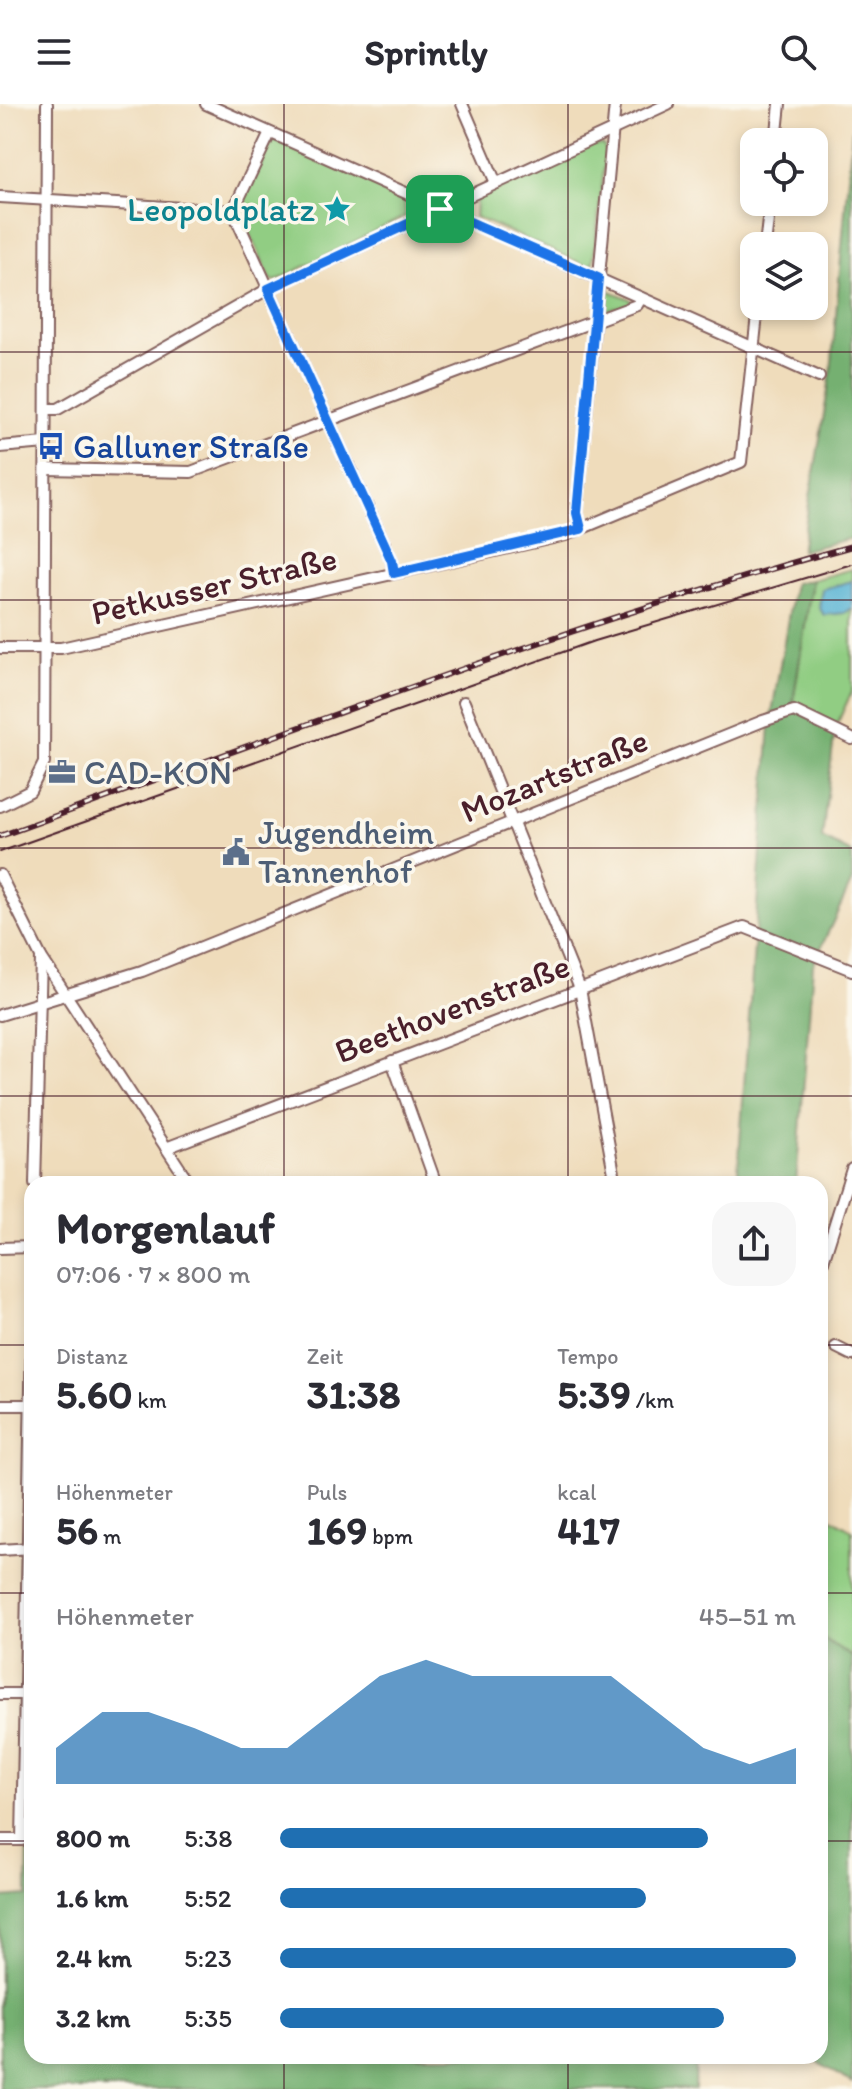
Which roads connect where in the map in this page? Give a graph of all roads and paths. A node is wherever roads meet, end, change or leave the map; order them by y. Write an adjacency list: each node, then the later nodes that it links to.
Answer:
1 (47, 104): 12 (street)
2 (462, 104): 10 (street)
3 (615, 104): 8 (street)
4 (668, 104): 8 (street)
5 (780, 104): 7 (street)
6 (211, 105): 9 (street)
7 (777, 128)
8 (612, 130): 10 (street); 15 (street)
9 (270, 133): 13 (street); 14 (street)
10 (496, 183): 13 (street)
11 (0, 197): 12 (street)
12 (47, 197): 14 (street); 22 (street)
13 (440, 209): 15 (street); 16 (street)
14 (233, 211): 16 (street)
15 (598, 278): 17 (street); 19 (street)
16 (268, 289): 22 (street); 23 (street)
17 (641, 298): 19 (street); 20 (street)
18 (757, 320): 20 (street)
19 (595, 322): 23 (street); 27 (street)
20 (754, 348): 21 (street); 27 (street, Petkusser Straße)
21 (819, 377)
22 (46, 409): 24 (street)
23 (328, 420): 26 (street); 28 (street)
24 (46, 443): 25 (street); 26 (street)
25 (0, 447)
26 (46, 469): 30 (street)
27 (581, 529): 28 (street, Petkusser Straße)
28 (394, 573): 30 (street, Petkusser Straße)
29 (0, 648): 30 (street, Petkusser Straße)
30 (44, 649): 33 (street)
31 (464, 702): 34 (street)
32 (852, 739): 34 (street, Mozartstraße)
33 (0, 806)
34 (513, 822): 38 (street); 39 (street, Mozartstraße)
35 (0, 875): 36 (street)
36 (41, 957): 39 (street); 40 (street)
37 (852, 970): 38 (street, Beethovenstraße)
38 (580, 989): 42 (street, Beethovenstraße); 48 (street)
39 (66, 994): 40 (street, Mozartstraße); 43 (street)
40 (39, 1003): 41 (street, Mozartstraße); 45 (street)
41 (0, 1015)
42 (392, 1061): 43 (street, Beethovenstraße); 47 (street)
43 (166, 1148): 46 (street)
44 (852, 1169): 49 (street)
45 (35, 1176)
46 (185, 1176)
47 (433, 1176)
48 (615, 1176)
49 (850, 1186): 52 (street)
50 (24, 1247): 51 (street)
51 (0, 1248)
52 (828, 1248)
53 (836, 1347): 54 (street)
54 (852, 1355)
55 (0, 1405): 56 (street)
56 (24, 1405)
57 (24, 1549): 58 (street)
58 (0, 1550)
59 (0, 1694): 60 (street)
60 (24, 1694)
61 (24, 1767): 62 (street)
62 (0, 1840)

